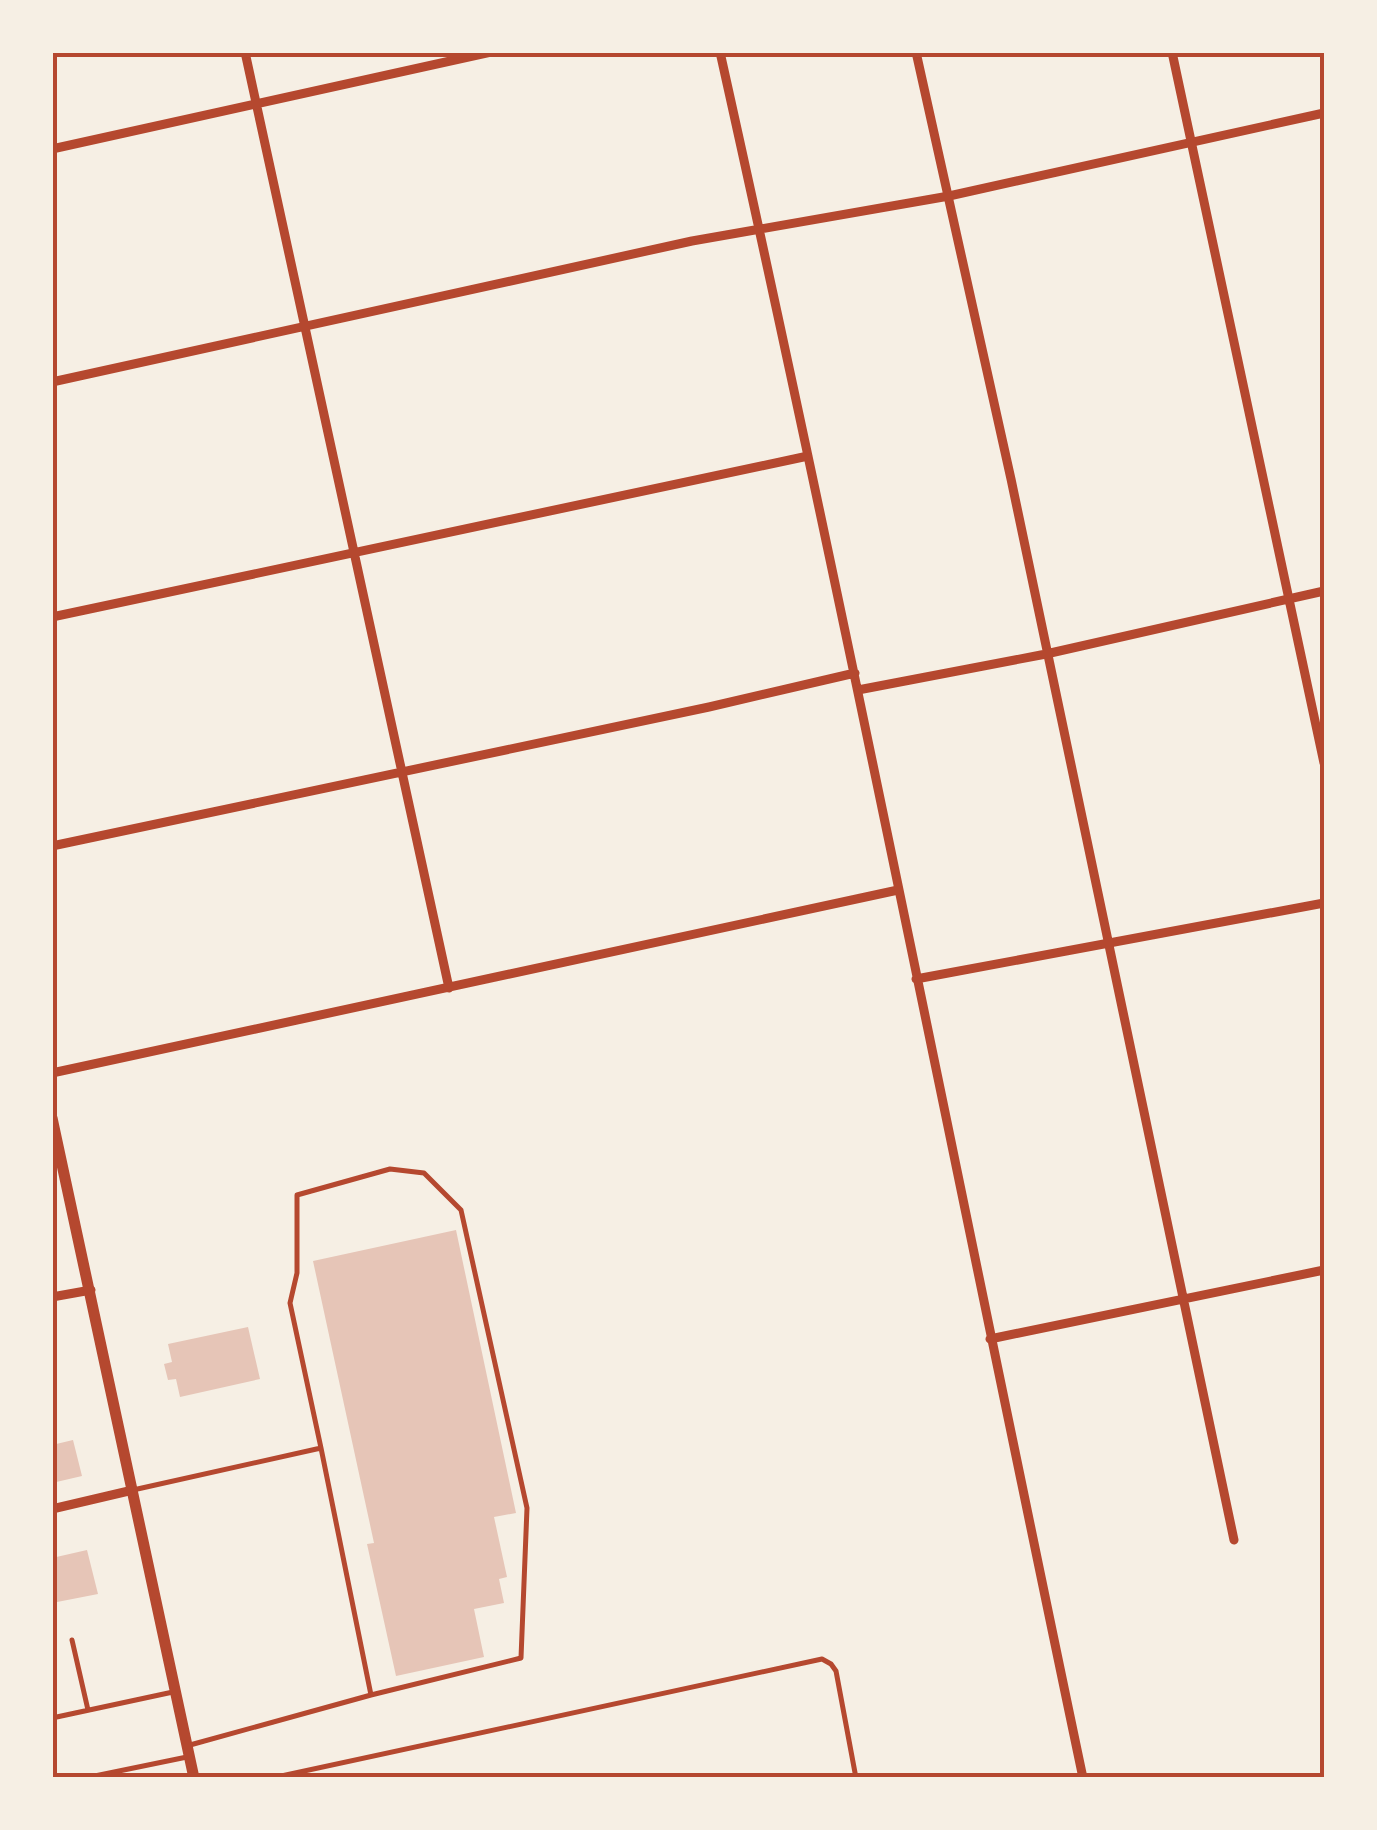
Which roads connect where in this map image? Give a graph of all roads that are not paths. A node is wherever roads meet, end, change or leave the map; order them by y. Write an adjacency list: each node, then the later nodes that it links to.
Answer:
1 (244, 52): 6 (street)
2 (491, 52): 6 (street)
3 (720, 52): 11 (street)
4 (916, 52): 10 (street)
5 (1172, 52): 8 (street)
6 (255, 104): 9 (street); 12 (street)
7 (1324, 113): 8 (street)
8 (1193, 143): 10 (street); 17 (street)
9 (52, 149)
10 (948, 196): 11 (street); 19 (street)
11 (759, 230): 12 (street); 14 (street)
12 (304, 327): 13 (street); 15 (street)
13 (52, 382)
14 (808, 456): 15 (street); 20 (street)
15 (354, 554): 18 (street); 23 (street)
16 (1324, 592): 17 (street)
17 (1289, 598): 19 (street); 22 (street)
18 (52, 617)
19 (1046, 654): 21 (street); 27 (street)
20 (855, 672): 21 (street); 23 (street)
21 (858, 690): 25 (street)
22 (1324, 763)
23 (400, 773): 24 (street); 29 (street)
24 (52, 846)
25 (898, 890): 28 (street); 29 (street)
26 (1324, 902): 27 (street)
27 (1108, 944): 28 (street); 35 (street)
28 (916, 979): 36 (street)
29 (449, 988): 30 (street)
30 (52, 1072)
31 (52, 1118): 33 (street)
32 (1324, 1270): 35 (street)
33 (91, 1290): 34 (street); 38 (street)
34 (52, 1297)
35 (1184, 1299): 36 (street); 40 (street)
36 (990, 1340): 51 (street)
37 (321, 1448): 38 (lane); 43 (lane); 43 (lane)
38 (132, 1490): 39 (street); 42 (street)
39 (52, 1508)
40 (1234, 1540)
41 (72, 1640): 44 (lane)
42 (176, 1692): 44 (lane); 46 (street)
43 (371, 1696): 46 (lane)
44 (88, 1710): 45 (lane)
45 (52, 1718)
46 (188, 1751): 47 (lane); 48 (street)
47 (85, 1778)
48 (194, 1778)
49 (272, 1778): 50 (lane)
50 (856, 1778)
51 (1083, 1778)

